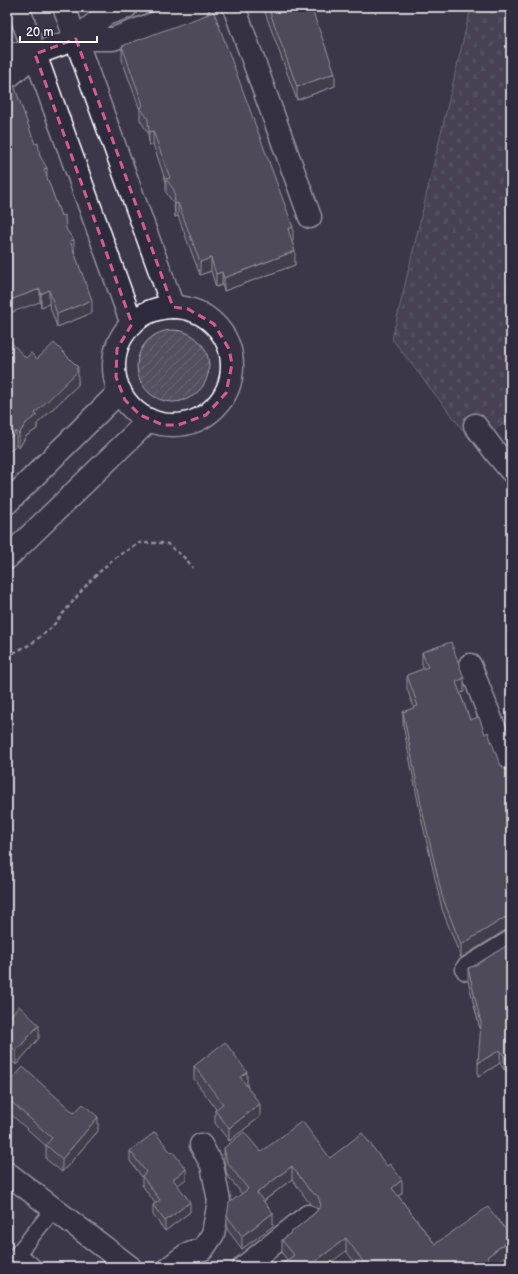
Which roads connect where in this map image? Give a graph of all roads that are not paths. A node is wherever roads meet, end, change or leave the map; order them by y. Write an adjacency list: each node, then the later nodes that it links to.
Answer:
1 (18, 7): 8 (street)
2 (64, 7): 6 (street)
3 (126, 7): 6 (street)
4 (198, 7): 6 (street)
5 (234, 7): 10 (street)
6 (76, 39): 8 (street); 11 (street)
7 (7, 54): 8 (street)
8 (35, 54): 9 (street); 12 (street)
9 (7, 78)
10 (310, 217)
11 (173, 307): 12 (street); 14 (street)
12 (132, 324): 13 (street)
13 (120, 391): 14 (street); 17 (street)
14 (149, 420): 18 (street)
15 (475, 425): 16 (street)
16 (511, 471)
17 (7, 503)
18 (7, 558)
19 (470, 665): 20 (street)
20 (511, 771)
21 (511, 942): 22 (street)
22 (467, 969)
23 (201, 1145): 31 (street)
24 (7, 1173): 25 (street)
25 (54, 1210): 27 (lane); 28 (street)
26 (308, 1216): 32 (street)
27 (18, 1253): 29 (lane); 30 (lane)
28 (121, 1264)
29 (7, 1266)
30 (34, 1267)
31 (170, 1267)
32 (244, 1267)

